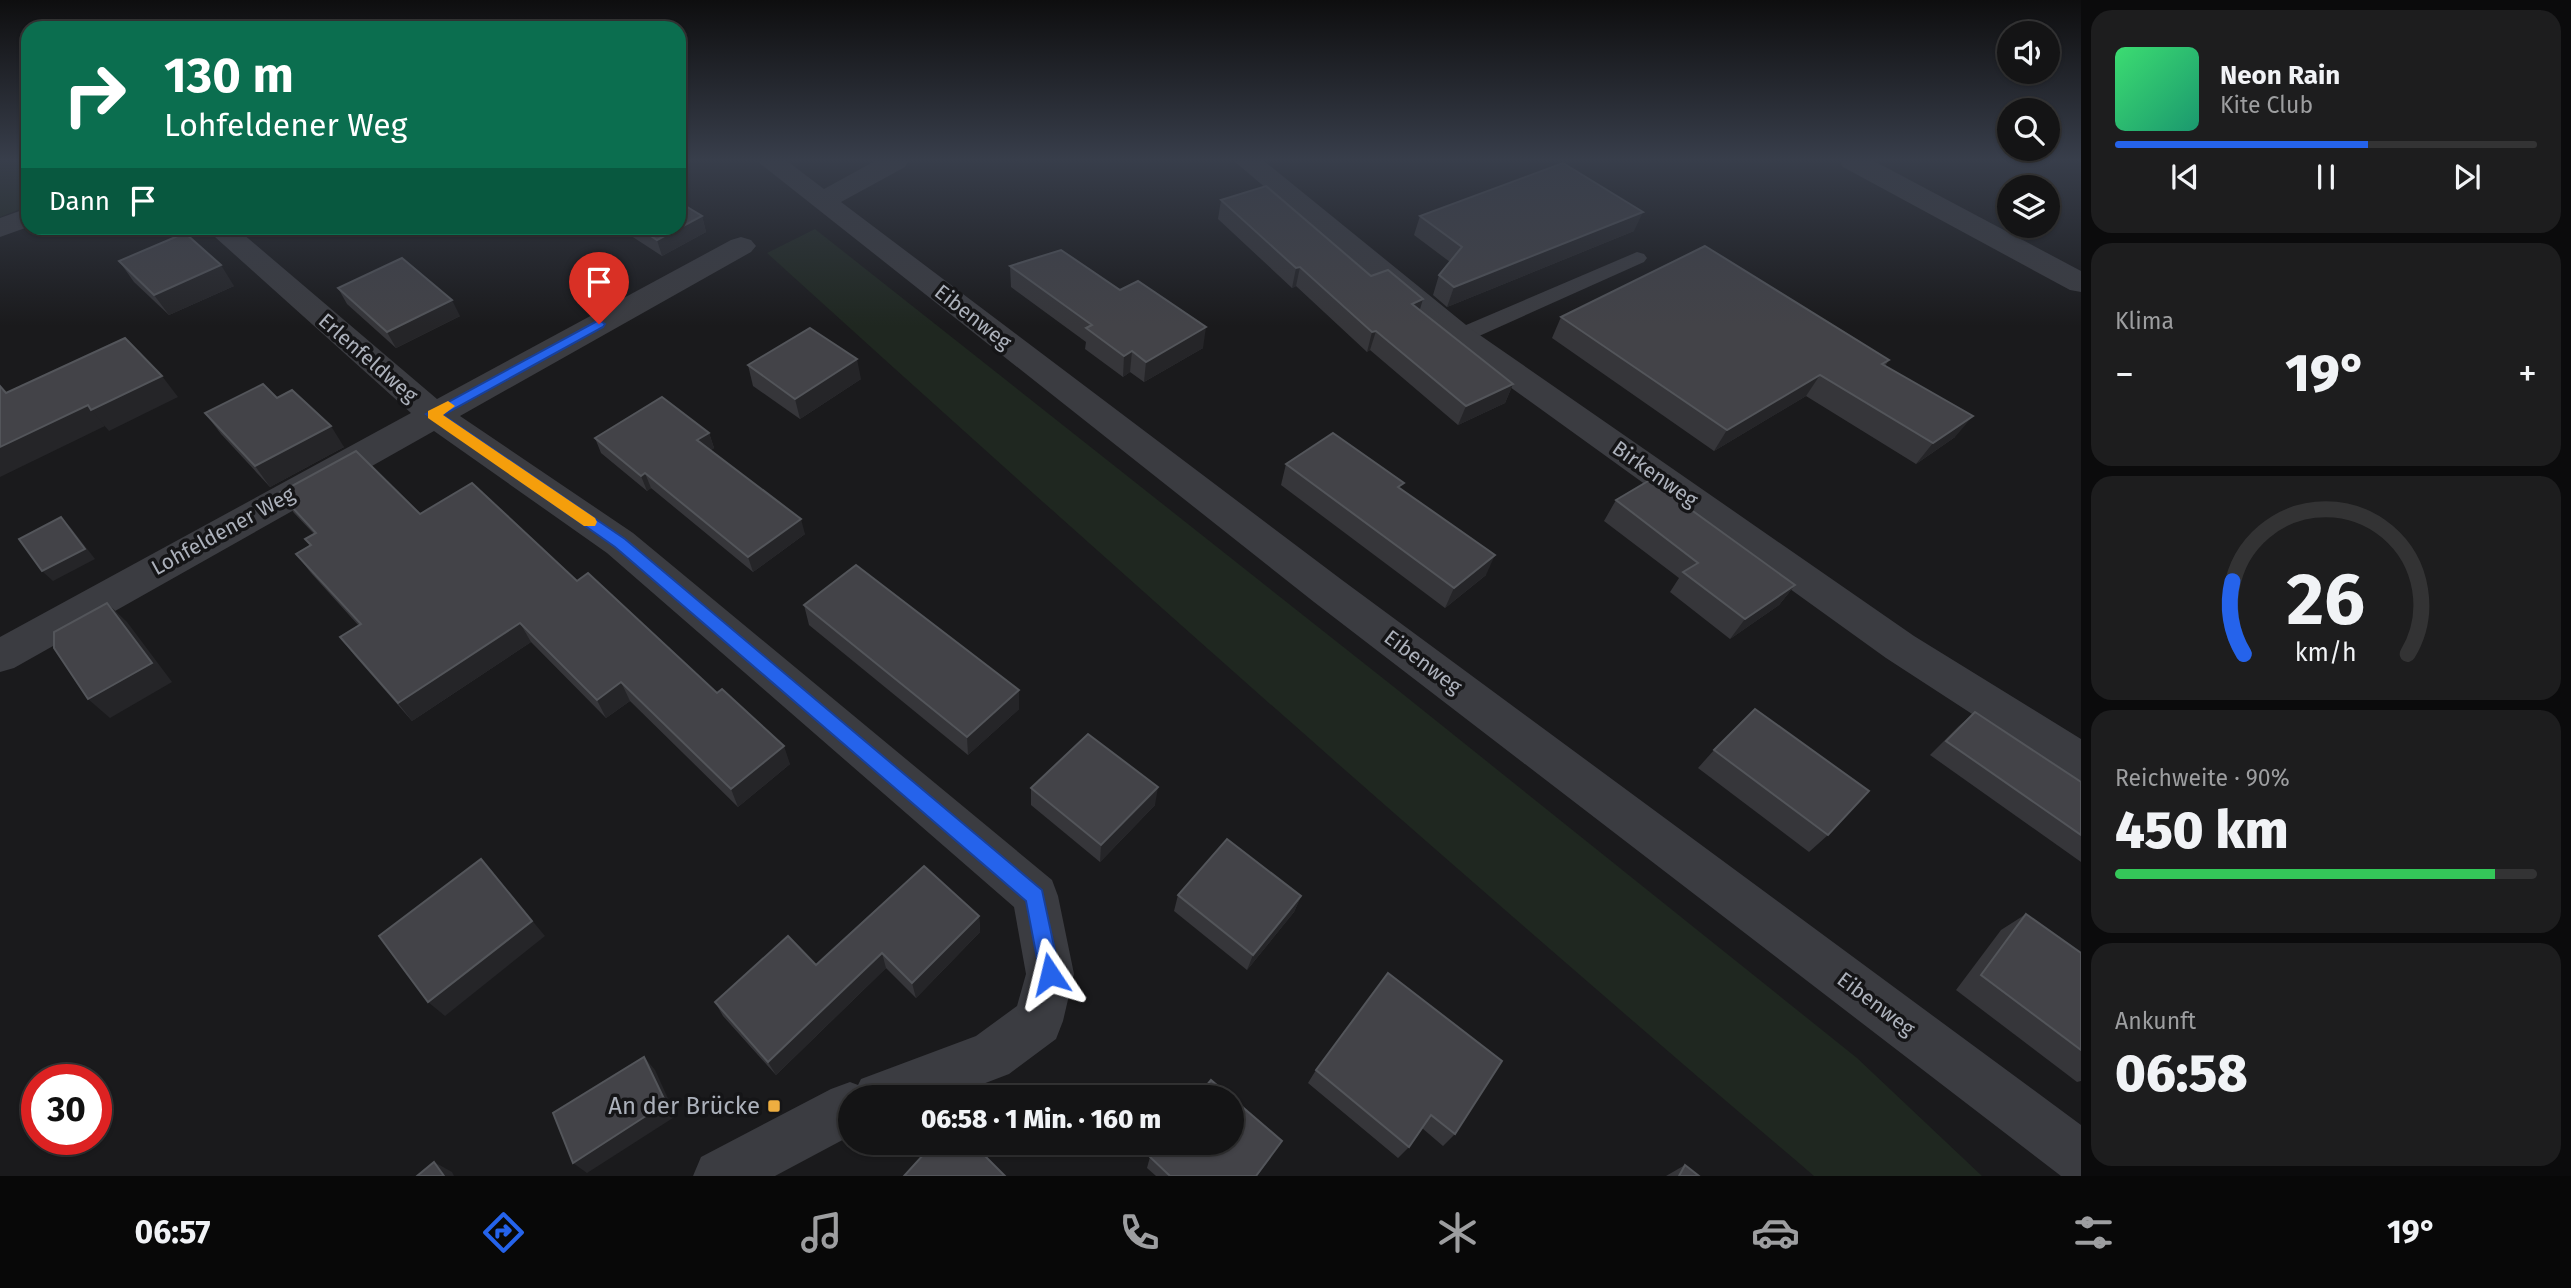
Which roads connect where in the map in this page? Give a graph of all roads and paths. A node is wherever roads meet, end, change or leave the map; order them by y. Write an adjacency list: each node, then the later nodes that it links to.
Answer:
1 (841, 216): 16 (street, Eibenweg)
2 (1314, 216): 10 (street, Birkenweg)
3 (1956, 216): 9 (street)
4 (21, 220): 5 (street)
5 (0, 228)
6 (227, 235): 11 (street, Erlenfeldweg)
7 (741, 246): 11 (street, Lohfeldener Weg)
8 (1637, 258): 10 (lane)
9 (2081, 283)
10 (1460, 336): 13 (street, Birkenweg)
11 (433, 414): 12 (street, Lohfeldener Weg); 14 (street, Erlenfeldweg)
12 (0, 656)
13 (2081, 762)
14 (912, 1085)
15 (838, 1114): 17 (street)
16 (2081, 1158)
17 (720, 1176)

